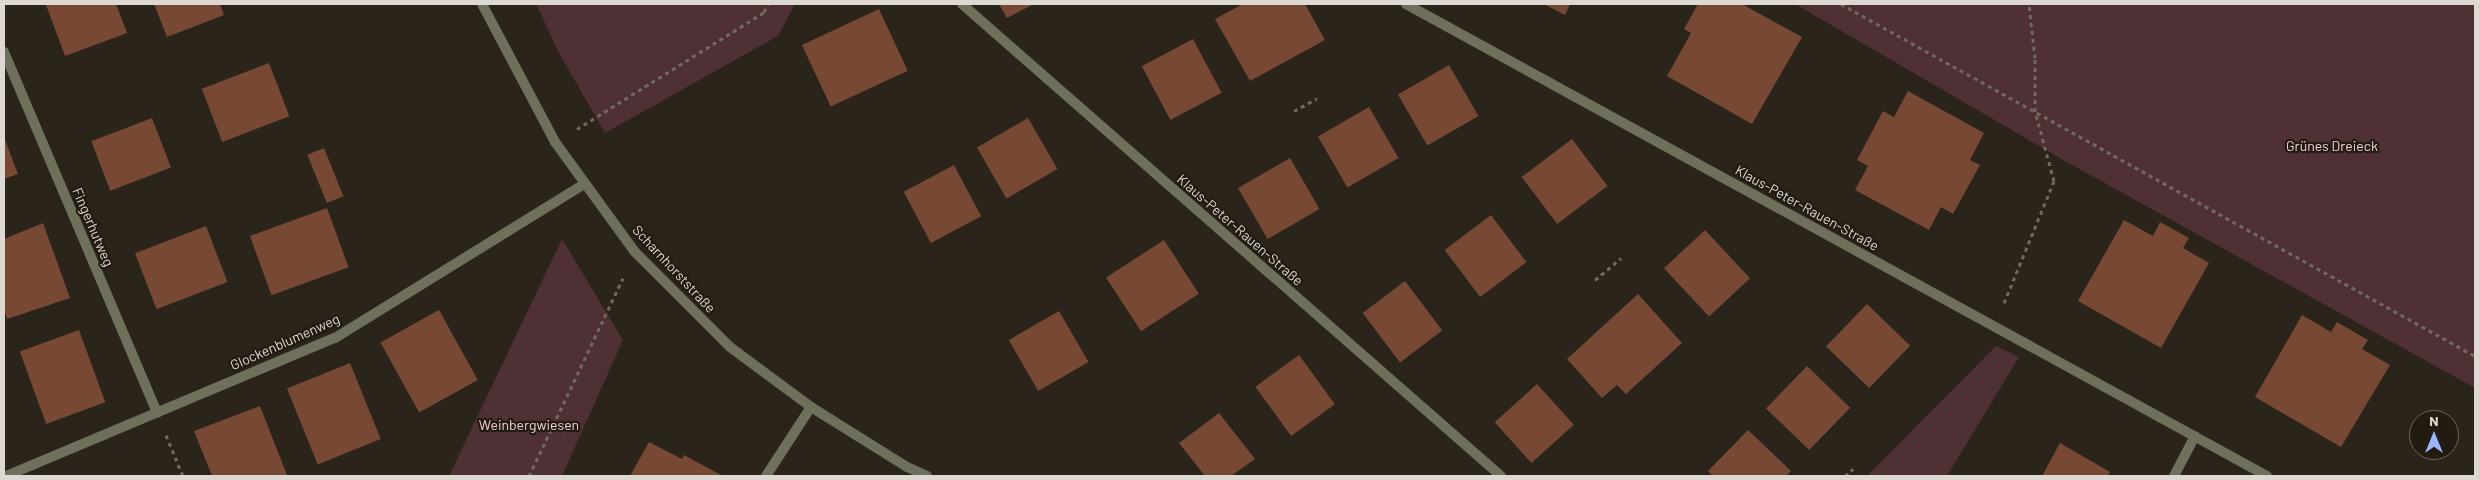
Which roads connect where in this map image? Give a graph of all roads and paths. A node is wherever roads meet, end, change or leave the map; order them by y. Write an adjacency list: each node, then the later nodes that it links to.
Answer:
1 (482, 4): 12 (street, Scharnhorststraße)
2 (768, 4): 12 (path)
3 (962, 4): 28 (street, Klaus-Peter-Rauen-Straße)
4 (1406, 4): 17 (street, Klaus-Peter-Rauen-Straße)
5 (1841, 4): 11 (path)
6 (2029, 4): 11 (path)
7 (4, 52): 8 (street, Fingerhutweg)
8 (7, 71): 20 (street, Fingerhutweg)
9 (1317, 98): 10 (path)
10 (1294, 112)
11 (2035, 112): 17 (path); 18 (path)
12 (555, 142): 13 (street, Scharnhorststraße)
13 (584, 184): 14 (street, Scharnhorststraße); 20 (street, Glockenblumenweg)
14 (635, 252): 19 (street, Scharnhorststraße); 25 (path)
15 (1621, 258): 16 (path)
16 (1595, 280)
17 (1994, 326): 21 (street, Klaus-Peter-Rauen-Straße)
18 (2474, 354)
19 (811, 407): 26 (street); 27 (street, Scharnhorststraße)
20 (157, 413): 23 (street, Glockenblumenweg); 24 (path)
21 (2195, 436): 30 (street); 31 (street, Klaus-Peter-Rauen-Straße)
22 (1853, 469): 29 (path)
23 (6, 476)
24 (183, 476)
25 (529, 476)
26 (766, 476)
27 (926, 476)
28 (1501, 476)
29 (1845, 476)
30 (2174, 476)
31 (2267, 476)

